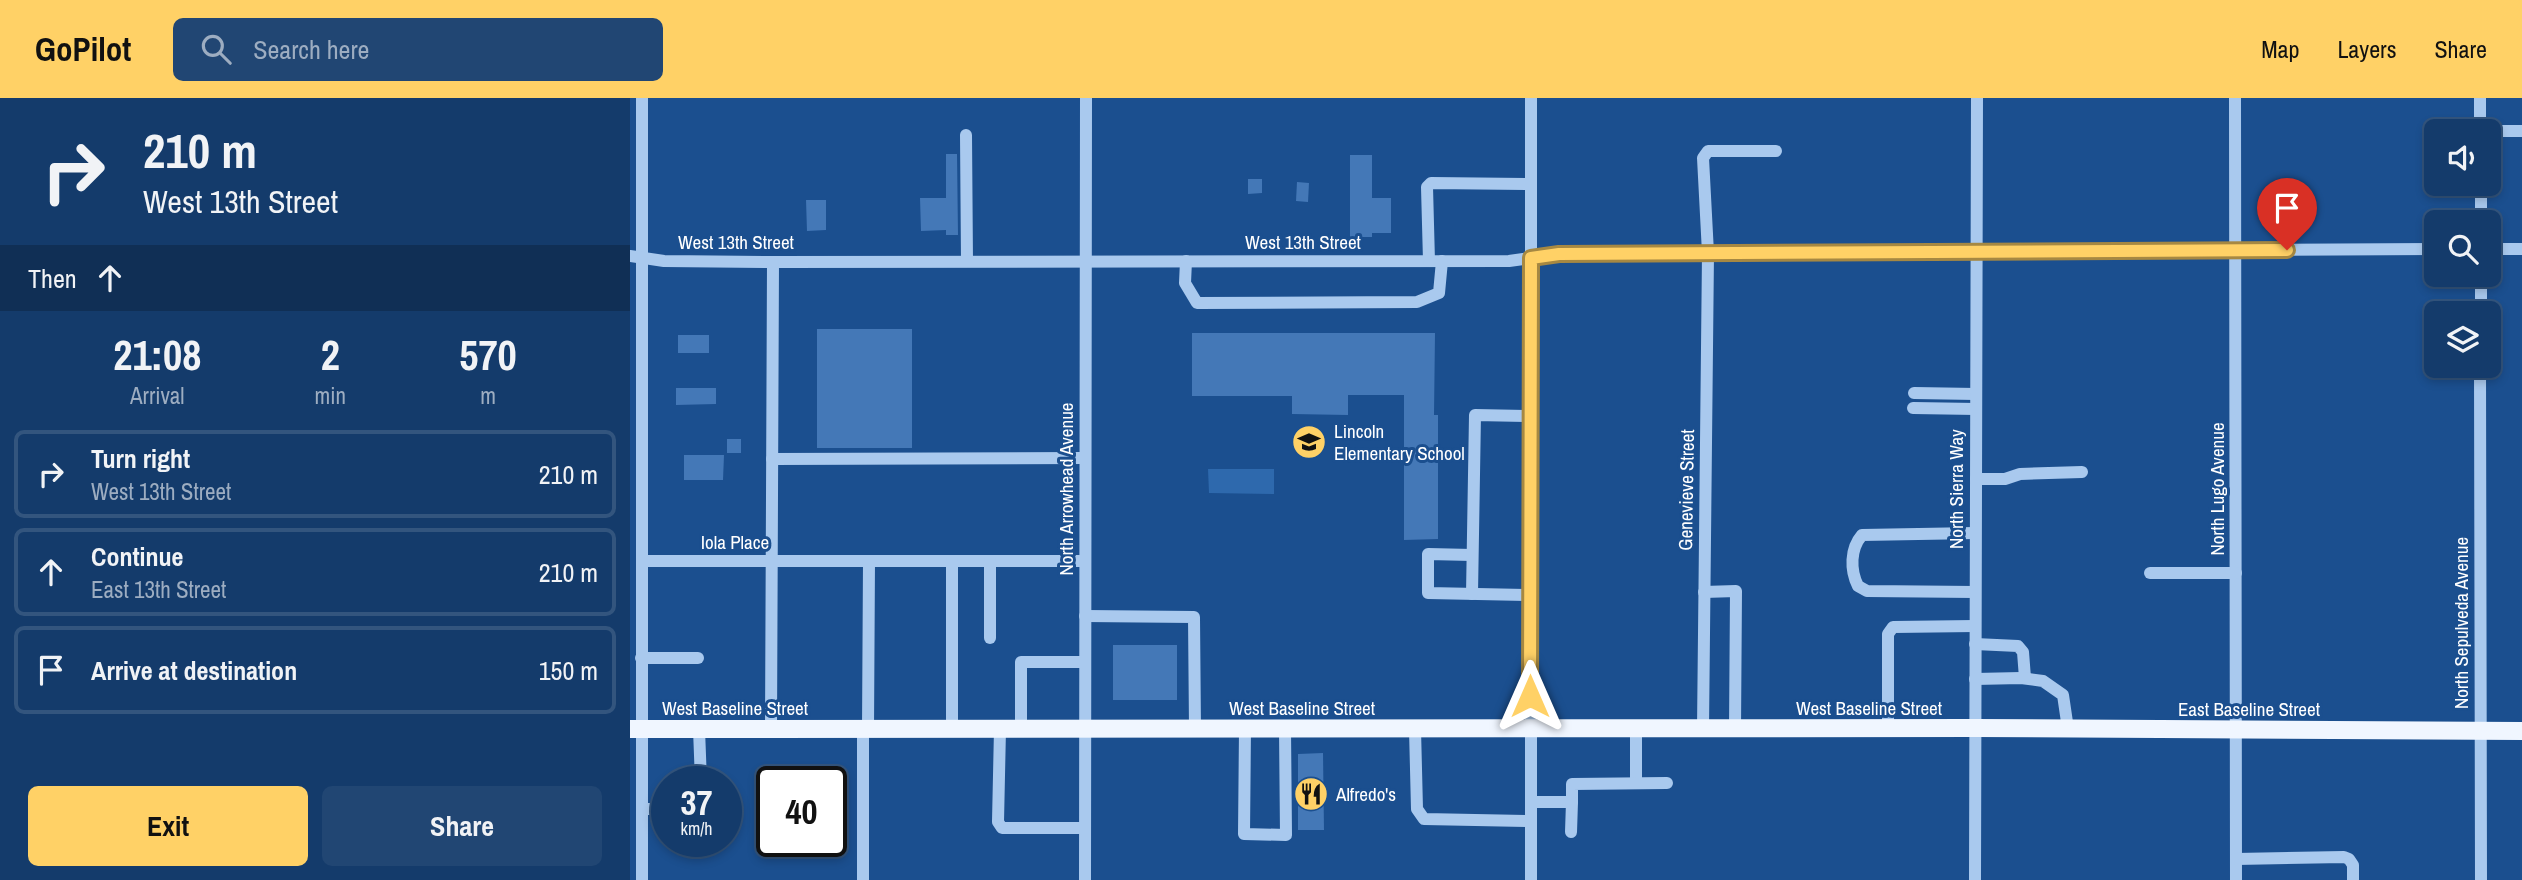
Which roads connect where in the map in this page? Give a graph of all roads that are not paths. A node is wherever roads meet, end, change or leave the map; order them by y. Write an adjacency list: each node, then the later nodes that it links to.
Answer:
1 (642, 98): 11 (street)
2 (1086, 98): 23 (street, North Arrowhead Avenue)
3 (1531, 98): 13 (street)
4 (1976, 98): 17 (street, North Sierra Way)
5 (2235, 98): 18 (street, North Lugo Avenue)
6 (2480, 98): 7 (street)
7 (2480, 119)
8 (2501, 131): 9 (street)
9 (2522, 131)
10 (966, 135): 22 (street)
11 (636, 141): 20 (street)
12 (1776, 151): 19 (street, Genevieve Street)
13 (1531, 184): 21 (street); 25 (street)
14 (2424, 249): 18 (street, West 13th Street)
15 (2501, 249): 16 (street)
16 (2522, 249)
17 (1976, 250): 18 (street, West 13th Street); 19 (street, West 13th Street); 29 (street, North Sierra Way)
18 (2237, 250): 46 (street, North Lugo Avenue)
19 (1707, 253): 21 (street, West 13th Street); 47 (street, Genevieve Street)
20 (636, 257): 26 (street, West 13th Street); 39 (street)
21 (1531, 258): 25 (street, West 13th Street); 32 (street)
22 (967, 261): 23 (street, West 13th Street); 26 (street, West 13th Street)
23 (1086, 261): 24 (street, West 13th Street); 33 (street, North Arrowhead Avenue)
24 (1186, 261): 25 (street, West 13th Street); 25 (street)
25 (1435, 261)
26 (774, 262): 34 (street)
27 (2480, 378): 81 (street, North Sepulveda Avenue)
28 (1914, 393): 29 (street)
29 (1976, 394): 31 (street, North Sierra Way)
30 (1913, 408): 31 (street)
31 (1976, 409): 36 (street, North Sierra Way)
32 (1531, 416): 38 (street); 50 (street)
33 (1085, 458): 34 (street); 44 (street, North Arrowhead Avenue)
34 (772, 459): 40 (street)
35 (2082, 472): 36 (street)
36 (1976, 479): 37 (street, North Sierra Way)
37 (1975, 533): 48 (street, North Sierra Way); 48 (street)
38 (1472, 555): 49 (street); 49 (street)
39 (642, 561): 40 (street, Iola Place); 51 (street)
40 (772, 561): 41 (street, Iola Place); 63 (street)
41 (869, 561): 42 (street, Iola Place); 64 (street)
42 (952, 561): 43 (street, Iola Place); 65 (street)
43 (990, 561): 44 (street, Iola Place); 54 (street)
44 (1084, 561): 52 (street, North Arrowhead Avenue)
45 (2150, 573): 46 (street)
46 (2236, 573): 80 (street, North Lugo Avenue)
47 (1704, 592): 75 (street, Genevieve Street); 76 (street)
48 (1975, 592): 53 (street, North Sierra Way)
49 (1472, 594): 50 (street)
50 (1531, 595): 73 (street)
51 (636, 606): 56 (street)
52 (1085, 616): 58 (street, North Arrowhead Avenue); 69 (street)
53 (1975, 626): 55 (street, North Sierra Way); 77 (street)
54 (990, 638)
55 (1975, 644): 59 (street); 60 (street, North Sierra Way)
56 (642, 658): 57 (street); 61 (street)
57 (698, 658)
58 (1084, 662): 67 (street); 68 (street, North Arrowhead Avenue)
59 (2025, 678): 60 (street); 79 (street)
60 (1975, 679): 78 (street, North Sierra Way)
61 (636, 729): 62 (main road, West Baseline Street); 88 (street)
62 (699, 729): 63 (main road, West Baseline Street); 83 (street)
63 (771, 729): 64 (main road, West Baseline Street)
64 (865, 729): 65 (main road, West Baseline Street); 94 (street)
65 (952, 729): 66 (main road, West Baseline Street)
66 (1000, 729): 67 (main road, West Baseline Street); 90 (street)
67 (1021, 729): 68 (main road, West Baseline Street)
68 (1084, 729): 69 (main road, West Baseline Street); 90 (street, North Arrowhead Avenue)
69 (1195, 729): 70 (main road, West Baseline Street)
70 (1245, 729): 71 (main road, West Baseline Street); 71 (street)
71 (1284, 729): 72 (main road, West Baseline Street)
72 (1415, 729): 73 (main road, West Baseline Street); 89 (street)
73 (1531, 729): 74 (main road, West Baseline Street); 86 (street)
74 (1636, 729): 75 (main road, West Baseline Street); 84 (street)
75 (1703, 729): 76 (main road, West Baseline Street)
76 (1735, 729): 77 (main road, West Baseline Street)
77 (1888, 729): 78 (main road, West Baseline Street)
78 (1975, 729): 79 (main road, East Baseline Street); 97 (street, North Sierra Way)
79 (2068, 729): 80 (main road, East Baseline Street)
80 (2236, 730): 81 (main road, East Baseline Street); 92 (street, North Lugo Avenue)
81 (2480, 731): 82 (main road, East Baseline Street); 100 (street, North Sepulveda Avenue)
82 (2522, 731)
83 (700, 766)
84 (1636, 783): 85 (street); 87 (street)
85 (1667, 783)
86 (1531, 802): 87 (street); 89 (street)
87 (1572, 803): 91 (street)
88 (638, 812): 93 (street)
89 (1531, 821): 96 (street)
90 (1084, 828): 95 (street, North Arrowhead Avenue)
91 (1572, 832)
92 (2236, 859): 98 (street, North Lugo Avenue); 99 (street)
93 (642, 880)
94 (863, 880)
95 (1085, 880)
96 (1531, 880)
97 (1975, 880)
98 (2236, 880)
99 (2353, 880)
100 (2482, 880)

